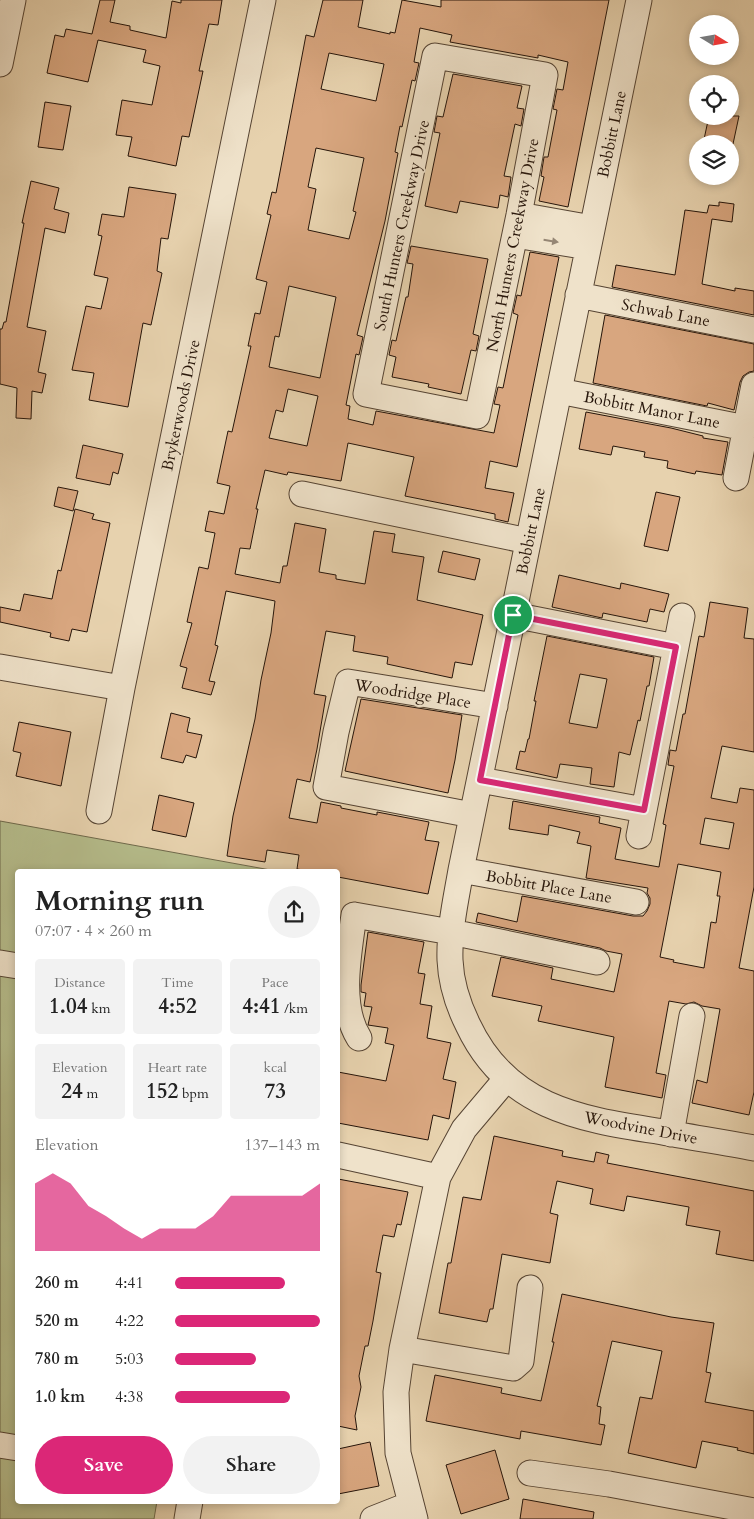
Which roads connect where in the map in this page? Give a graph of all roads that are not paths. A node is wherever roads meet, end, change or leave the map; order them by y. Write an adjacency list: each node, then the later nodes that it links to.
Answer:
1 (13, 0): 4 (street)
2 (263, 0): 21 (street, Brykerwoods Drive)
3 (639, 0): 7 (street, Bobbitt Lane)
4 (0, 64)
5 (545, 75): 6 (street, North Hunters Creekway Drive); 12 (street, South Hunters Creekway Drive)
6 (517, 225): 7 (street); 12 (street, North Hunters Creekway Drive)
7 (590, 237): 8 (street, Bobbitt Lane)
8 (578, 295): 9 (street, Schwab Lane); 11 (street, Bobbitt Lane)
9 (754, 330)
10 (754, 385): 13 (street)
11 (559, 391): 13 (street, Bobbitt Manor Lane); 16 (street, Bobbitt Lane)
12 (477, 416)
13 (746, 428): 14 (street)
14 (736, 478)
15 (302, 494): 16 (street)
16 (528, 541): 17 (street, Bobbitt Lane)
17 (513, 615): 19 (street); 22 (street, Bobbitt Lane)
18 (682, 616): 19 (street)
19 (676, 647): 24 (street)
20 (0, 667): 21 (street)
21 (122, 688): 25 (street, Brykerwoods Drive)
22 (495, 706): 23 (street, Bobbitt Lane); 26 (street, Woodridge Place)
23 (480, 780): 24 (street); 26 (street, Bobbitt Lane)
24 (644, 810): 27 (street)
25 (98, 811)
26 (472, 815): 28 (street, Bobbitt Lane)
27 (639, 836)
28 (461, 870): 29 (street, Bobbitt Place Lane); 30 (street, Bobbitt Lane)
29 (636, 902)
30 (451, 932): 31 (street); 35 (street); 36 (street, Bobbitt Lane)
31 (597, 962)
32 (0, 963): 33 (street)
33 (15, 966)
34 (692, 1016): 37 (street)
35 (359, 1038)
36 (507, 1078): 37 (street, Woodvine Drive); 40 (street)
37 (670, 1134): 38 (street, Woodvine Drive)
38 (754, 1148)
39 (340, 1155): 40 (street)
40 (438, 1177): 42 (street)
41 (530, 1288): 42 (street)
42 (402, 1349): 48 (street)
43 (0, 1445): 44 (street)
44 (15, 1448)
45 (530, 1473): 47 (street)
46 (190, 1504): 49 (street)
47 (754, 1510)
48 (413, 1511): 50 (street)
49 (188, 1519)
50 (373, 1519)

